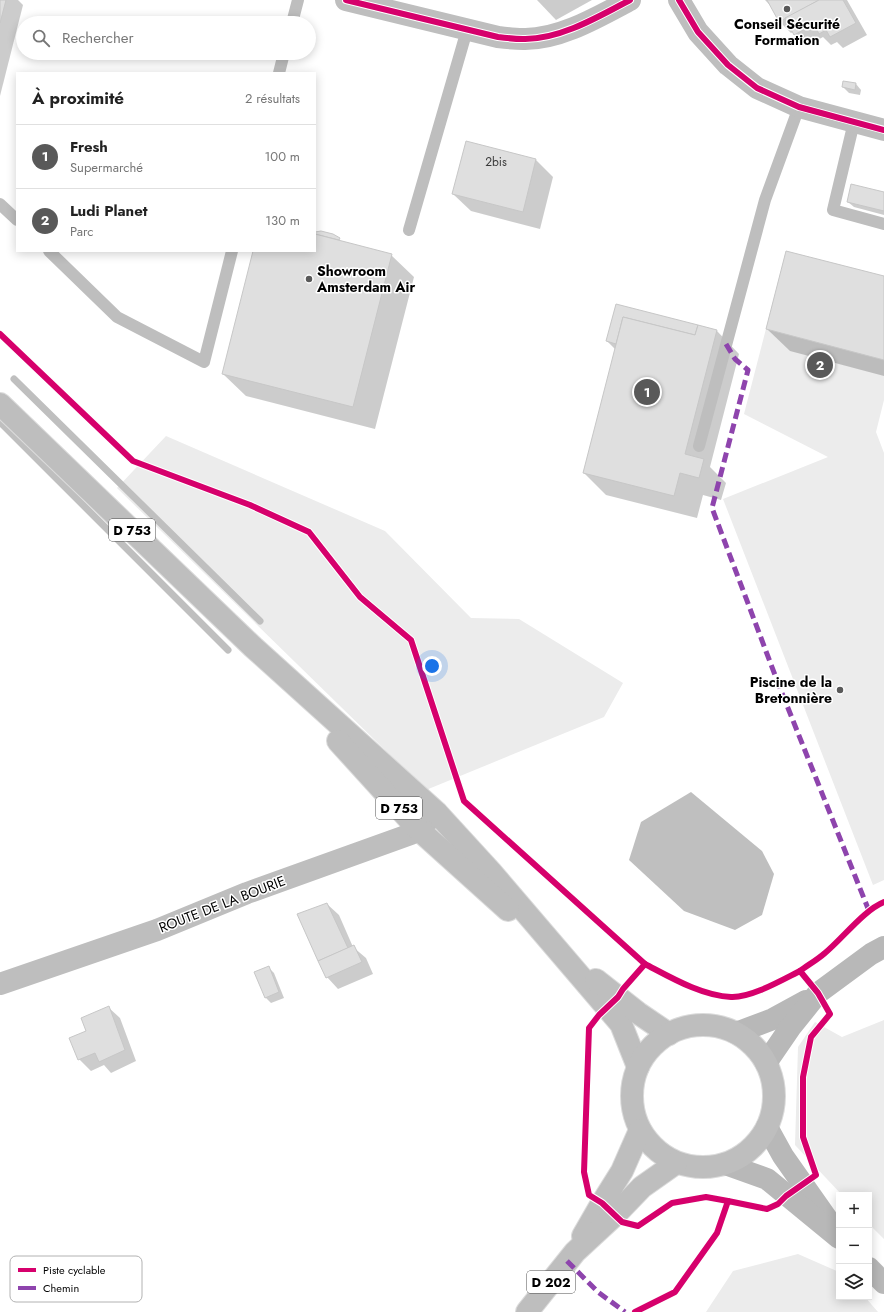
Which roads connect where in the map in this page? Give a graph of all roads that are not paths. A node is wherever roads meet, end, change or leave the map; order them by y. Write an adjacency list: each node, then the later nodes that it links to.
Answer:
1 (298, 0): 6 (lane)
2 (346, 0): 5 (main road)
3 (630, 0): 7 (main road)
4 (679, 0): 10 (main road)
5 (399, 6): 7 (main road)
6 (294, 16)
7 (467, 30): 16 (lane)
8 (282, 60): 9 (lane)
9 (279, 72)
10 (799, 107): 11 (main road); 20 (lane)
11 (854, 122): 12 (main road); 15 (lane)
12 (884, 130)
13 (0, 204): 14 (lane)
14 (16, 219)
15 (884, 224)
16 (409, 230)
17 (50, 252): 18 (lane)
18 (232, 252)
19 (4, 406): 21 (main road, D 753)
20 (699, 446)
21 (253, 647): 22 (main road, D 753); 23 (main road, D 753)
22 (437, 813): 23 (main road, ROUTE DE LA BOURIE); 25 (main road, D 753)
23 (418, 829): 25 (main road, D 753); 26 (main road, ROUTE DE LA BOURIE)
24 (884, 946): 27 (main road)
25 (560, 953): 29 (main road, D 753); 31 (main road, D 753)
26 (0, 984)
27 (814, 997): 28 (main road); 30 (main road)
28 (736, 1033): 29 (main road); 30 (main road)
29 (669, 1034): 31 (main road)
30 (766, 1063): 32 (main road)
31 (638, 1067): 33 (main road)
32 (767, 1128): 35 (main road); 36 (main road)
33 (640, 1130): 34 (main road); 38 (main road, D 202)
34 (676, 1163): 35 (main road); 38 (main road, D 202)
35 (725, 1164): 37 (main road)
36 (836, 1233)
37 (836, 1235)
38 (575, 1252): 41 (main road, D 202)
39 (872, 1271): 40 (main road)
40 (884, 1283)
41 (527, 1312)

